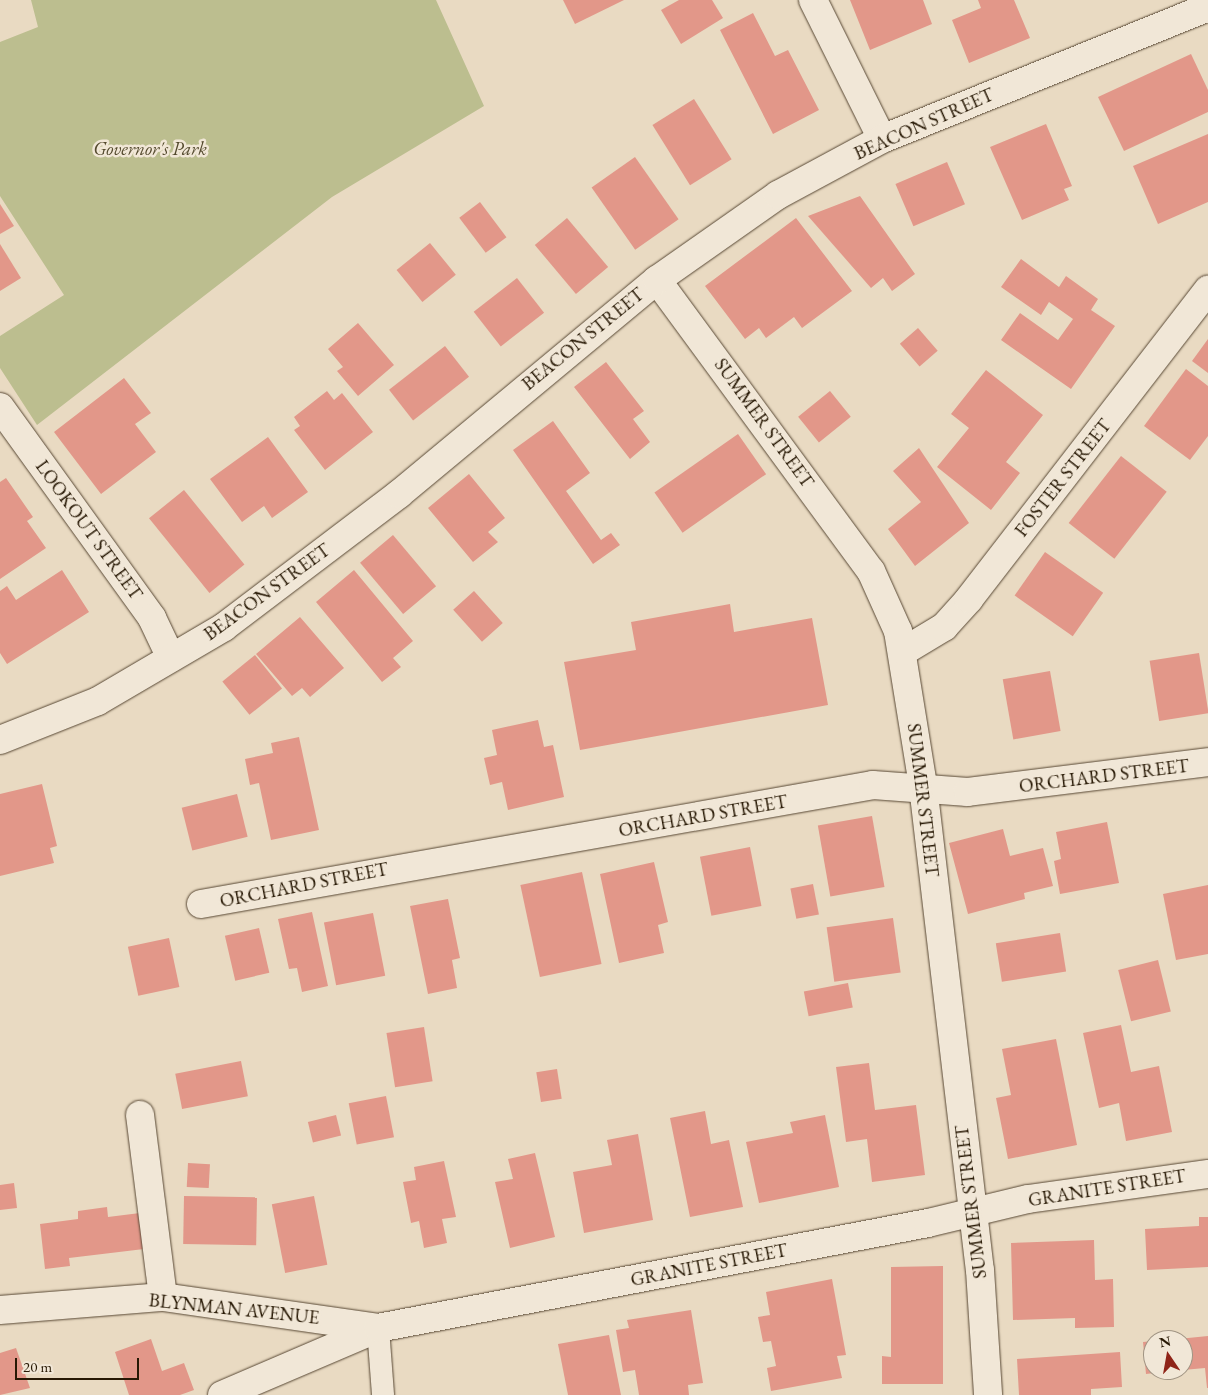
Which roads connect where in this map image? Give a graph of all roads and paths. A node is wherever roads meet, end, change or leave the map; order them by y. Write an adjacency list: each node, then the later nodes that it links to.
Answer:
1 (813, 0): 3 (street)
2 (1208, 7): 3 (street, BEACON STREET)
3 (882, 139): 4 (street, BEACON STREET)
4 (657, 280): 7 (street, SUMMER STREET); 8 (street, BEACON STREET)
5 (1208, 290): 7 (street, FOSTER STREET)
6 (0, 406): 8 (street, LOOKOUT STREET)
7 (904, 651): 11 (street, SUMMER STREET)
8 (171, 658): 9 (street, BEACON STREET)
9 (0, 740)
10 (1208, 762): 11 (street, ORCHARD STREET)
11 (923, 786): 12 (street, ORCHARD STREET); 15 (street, SUMMER STREET)
12 (201, 904)
13 (140, 1115): 16 (street)
14 (1208, 1174): 15 (street, GRANITE STREET)
15 (973, 1212): 18 (street, GRANITE STREET); 21 (street, SUMMER STREET)
16 (163, 1298): 17 (street, BLYNMAN AVENUE); 18 (street, BLYNMAN AVENUE)
17 (0, 1310)
18 (378, 1328): 19 (street, GRANITE STREET); 20 (lane)
19 (222, 1395)
20 (383, 1395)
21 (988, 1395)

